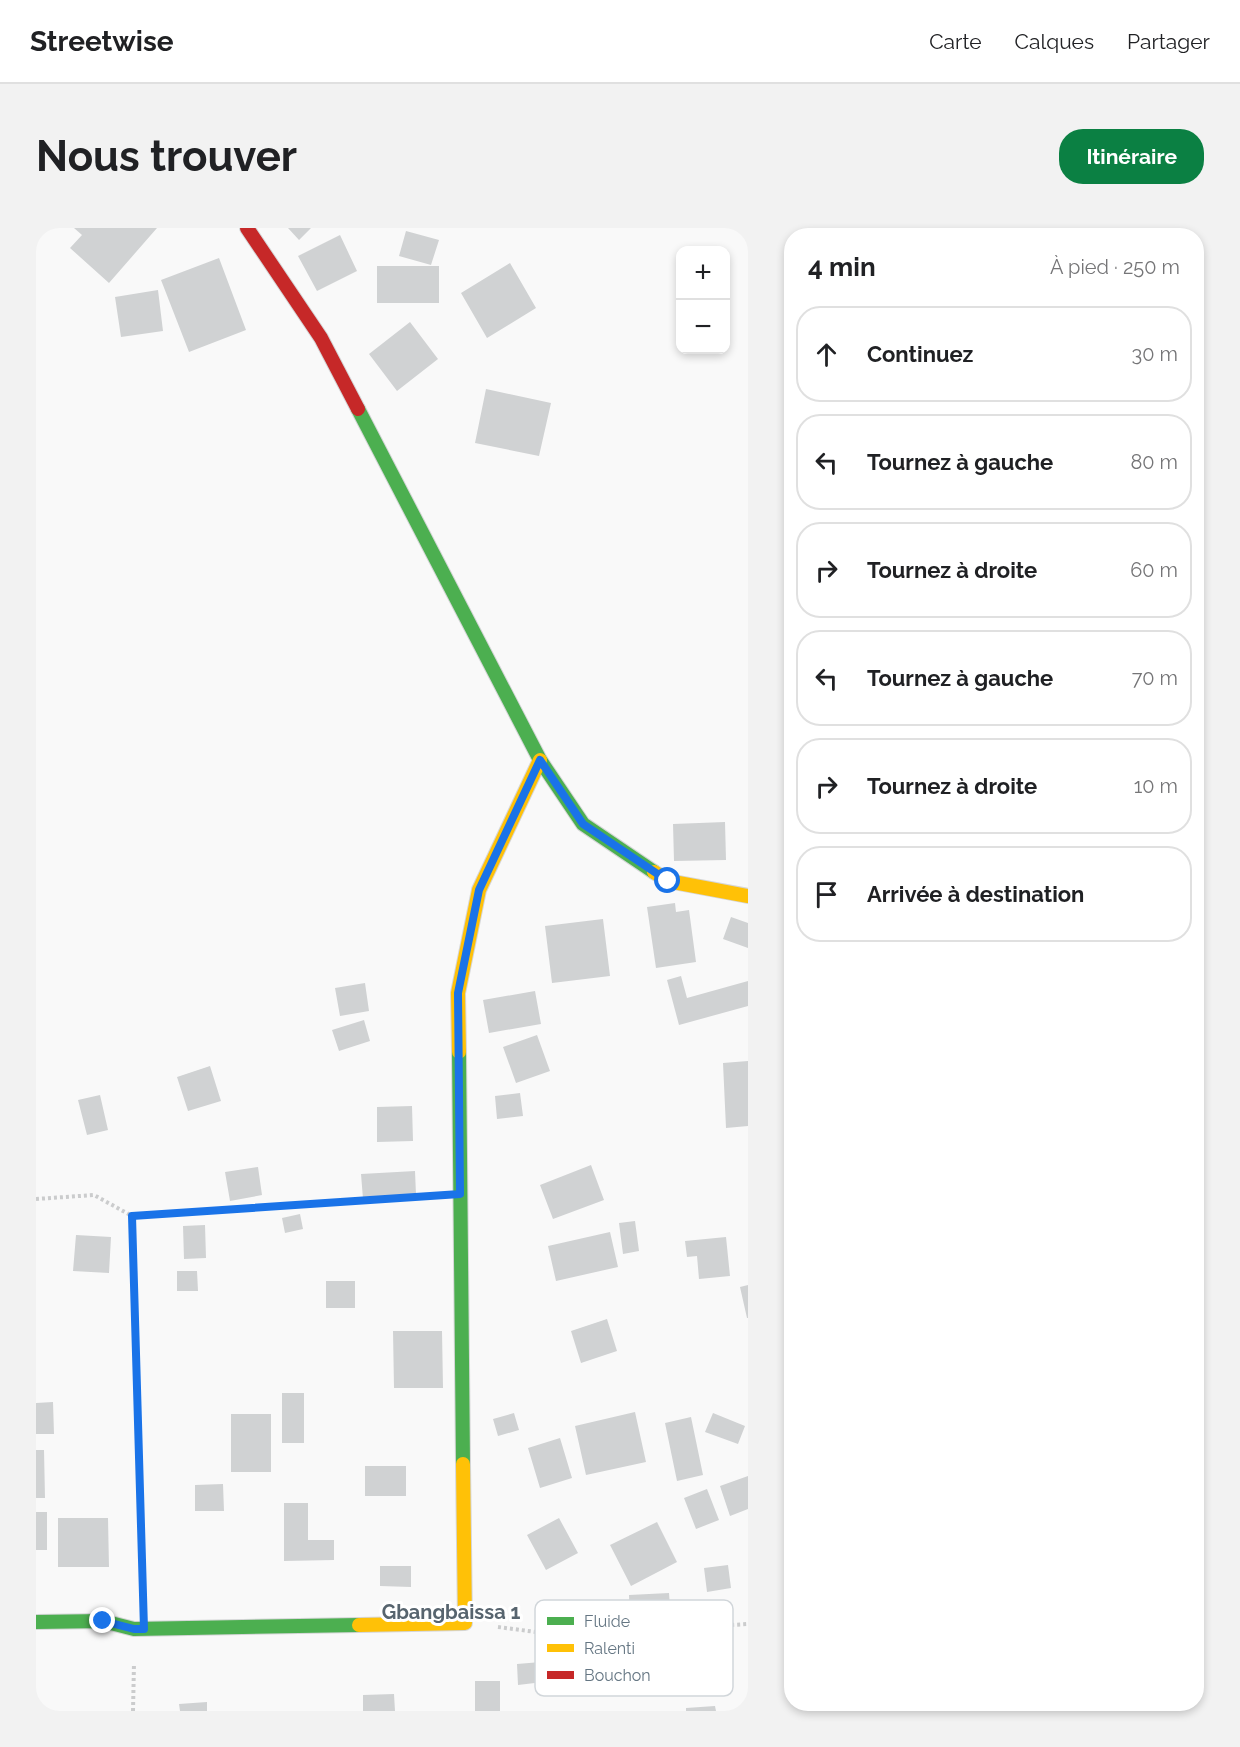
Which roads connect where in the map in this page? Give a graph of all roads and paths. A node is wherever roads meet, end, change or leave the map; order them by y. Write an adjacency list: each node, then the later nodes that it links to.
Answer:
1 (247, 228): 2 (street)
2 (540, 760): 3 (street); 4 (street)
3 (748, 896)
4 (460, 1194): 6 (path); 8 (street)
5 (36, 1199): 6 (path)
6 (132, 1216): 11 (path)
7 (36, 1622): 11 (street)
8 (465, 1623): 11 (street); 12 (path)
9 (748, 1624): 10 (path)
10 (733, 1625)
11 (139, 1629): 13 (path)
12 (535, 1632)
13 (133, 1711)

